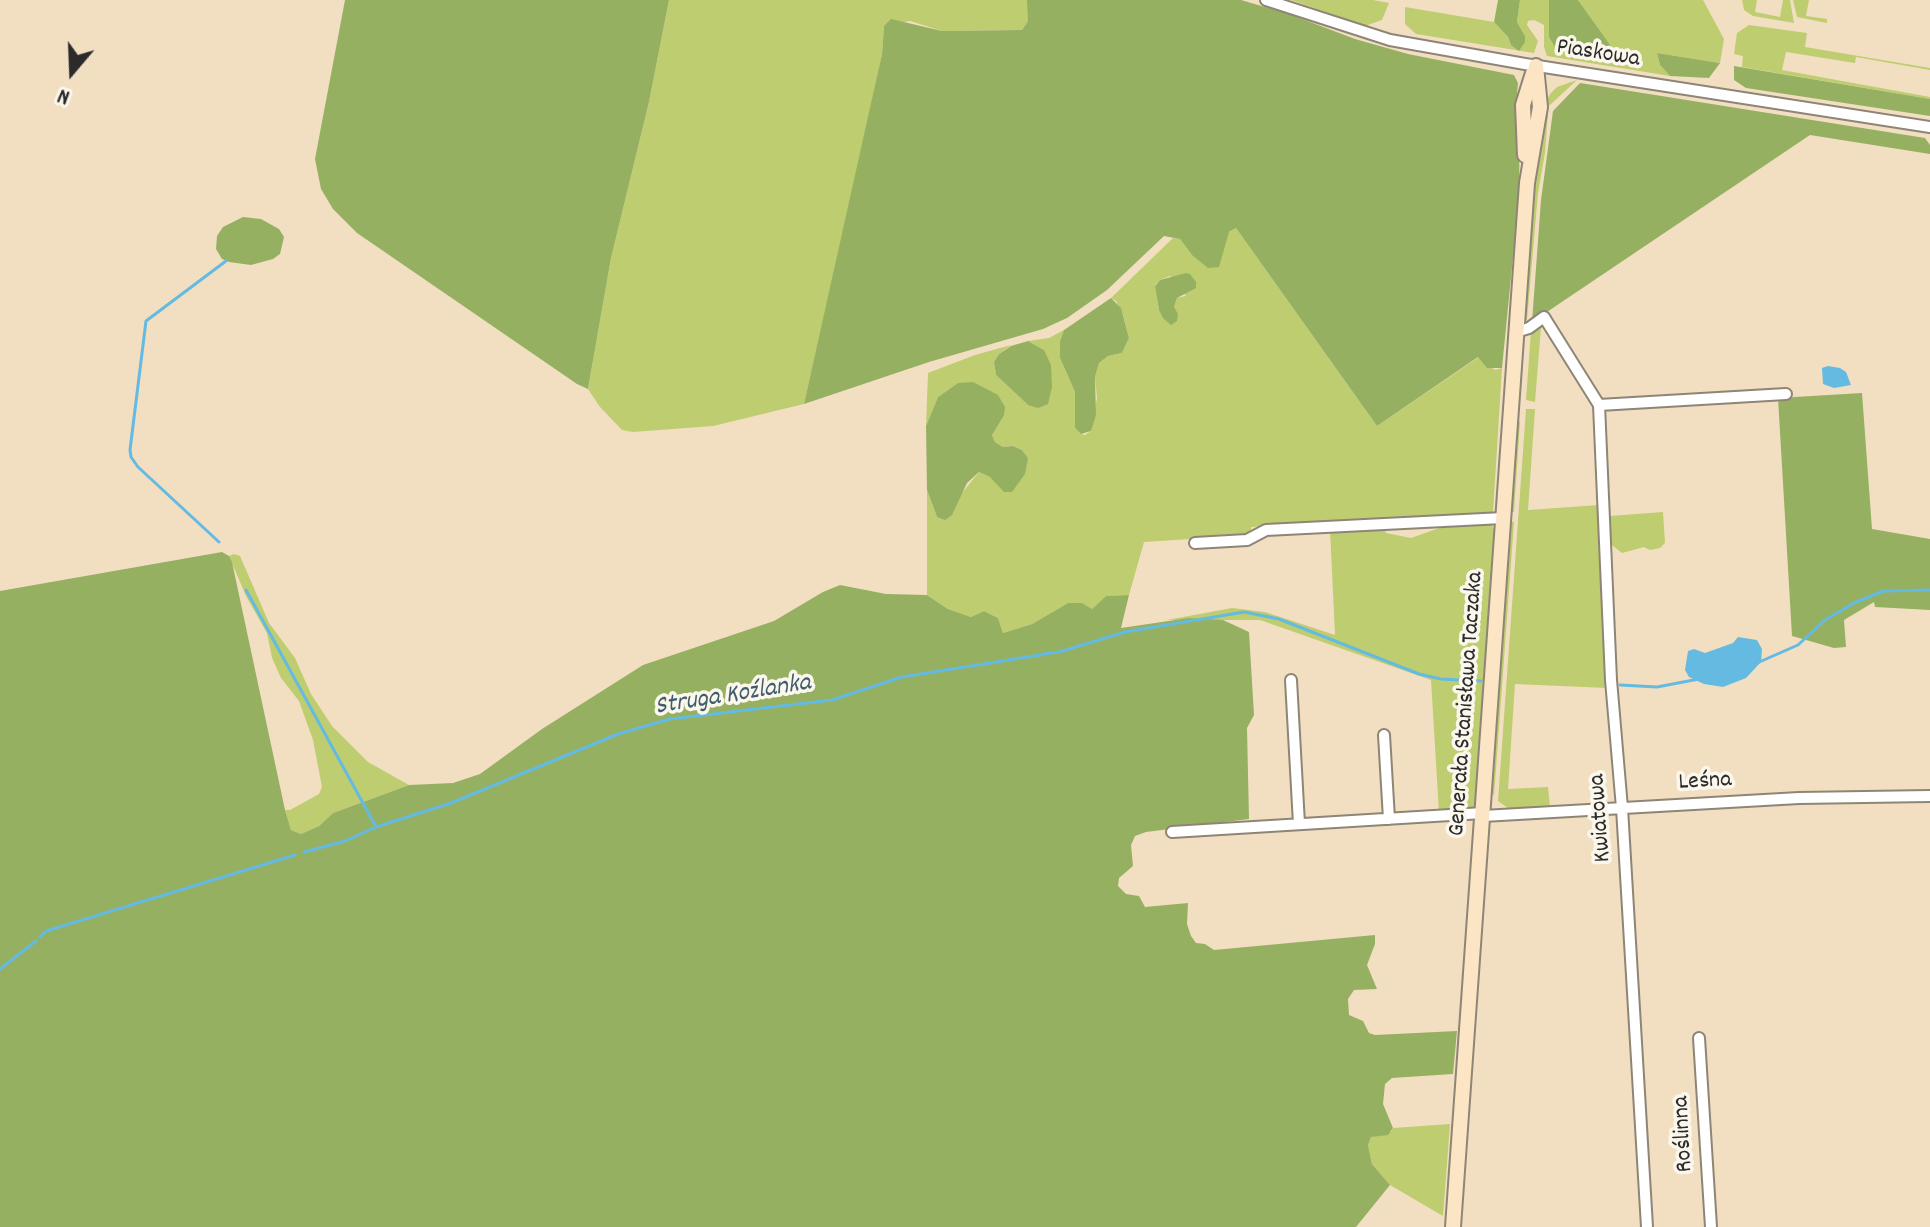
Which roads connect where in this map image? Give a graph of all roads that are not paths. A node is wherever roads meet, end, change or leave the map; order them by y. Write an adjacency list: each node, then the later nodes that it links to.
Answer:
1 (1266, 0): 2 (street, Piaskowa)
2 (1536, 66): 3 (street, Piaskowa); 4 (street, Generała Stanisława Taczaka)
3 (1930, 127)
4 (1516, 332): 6 (street, Kwiatowa); 7 (street, Generała Stanisława Taczaka)
5 (1786, 394): 6 (street)
6 (1599, 405): 12 (street, Kwiatowa)
7 (1503, 518): 8 (street); 13 (street, Generała Stanisława Taczaka)
8 (1195, 543)
9 (1291, 680): 15 (street)
10 (1384, 735): 14 (street)
11 (1930, 796): 12 (street, Leśna)
12 (1622, 808): 13 (street, Leśna); 19 (street, Kwiatowa)
13 (1483, 815): 14 (street, Leśna); 18 (street, Generała Stanisława Taczaka)
14 (1389, 819): 15 (street, Leśna)
15 (1299, 824): 16 (street, Leśna)
16 (1172, 832)
17 (1699, 1038): 20 (street, Roślinna)
18 (1453, 1227)
19 (1647, 1227)
20 (1711, 1227)

